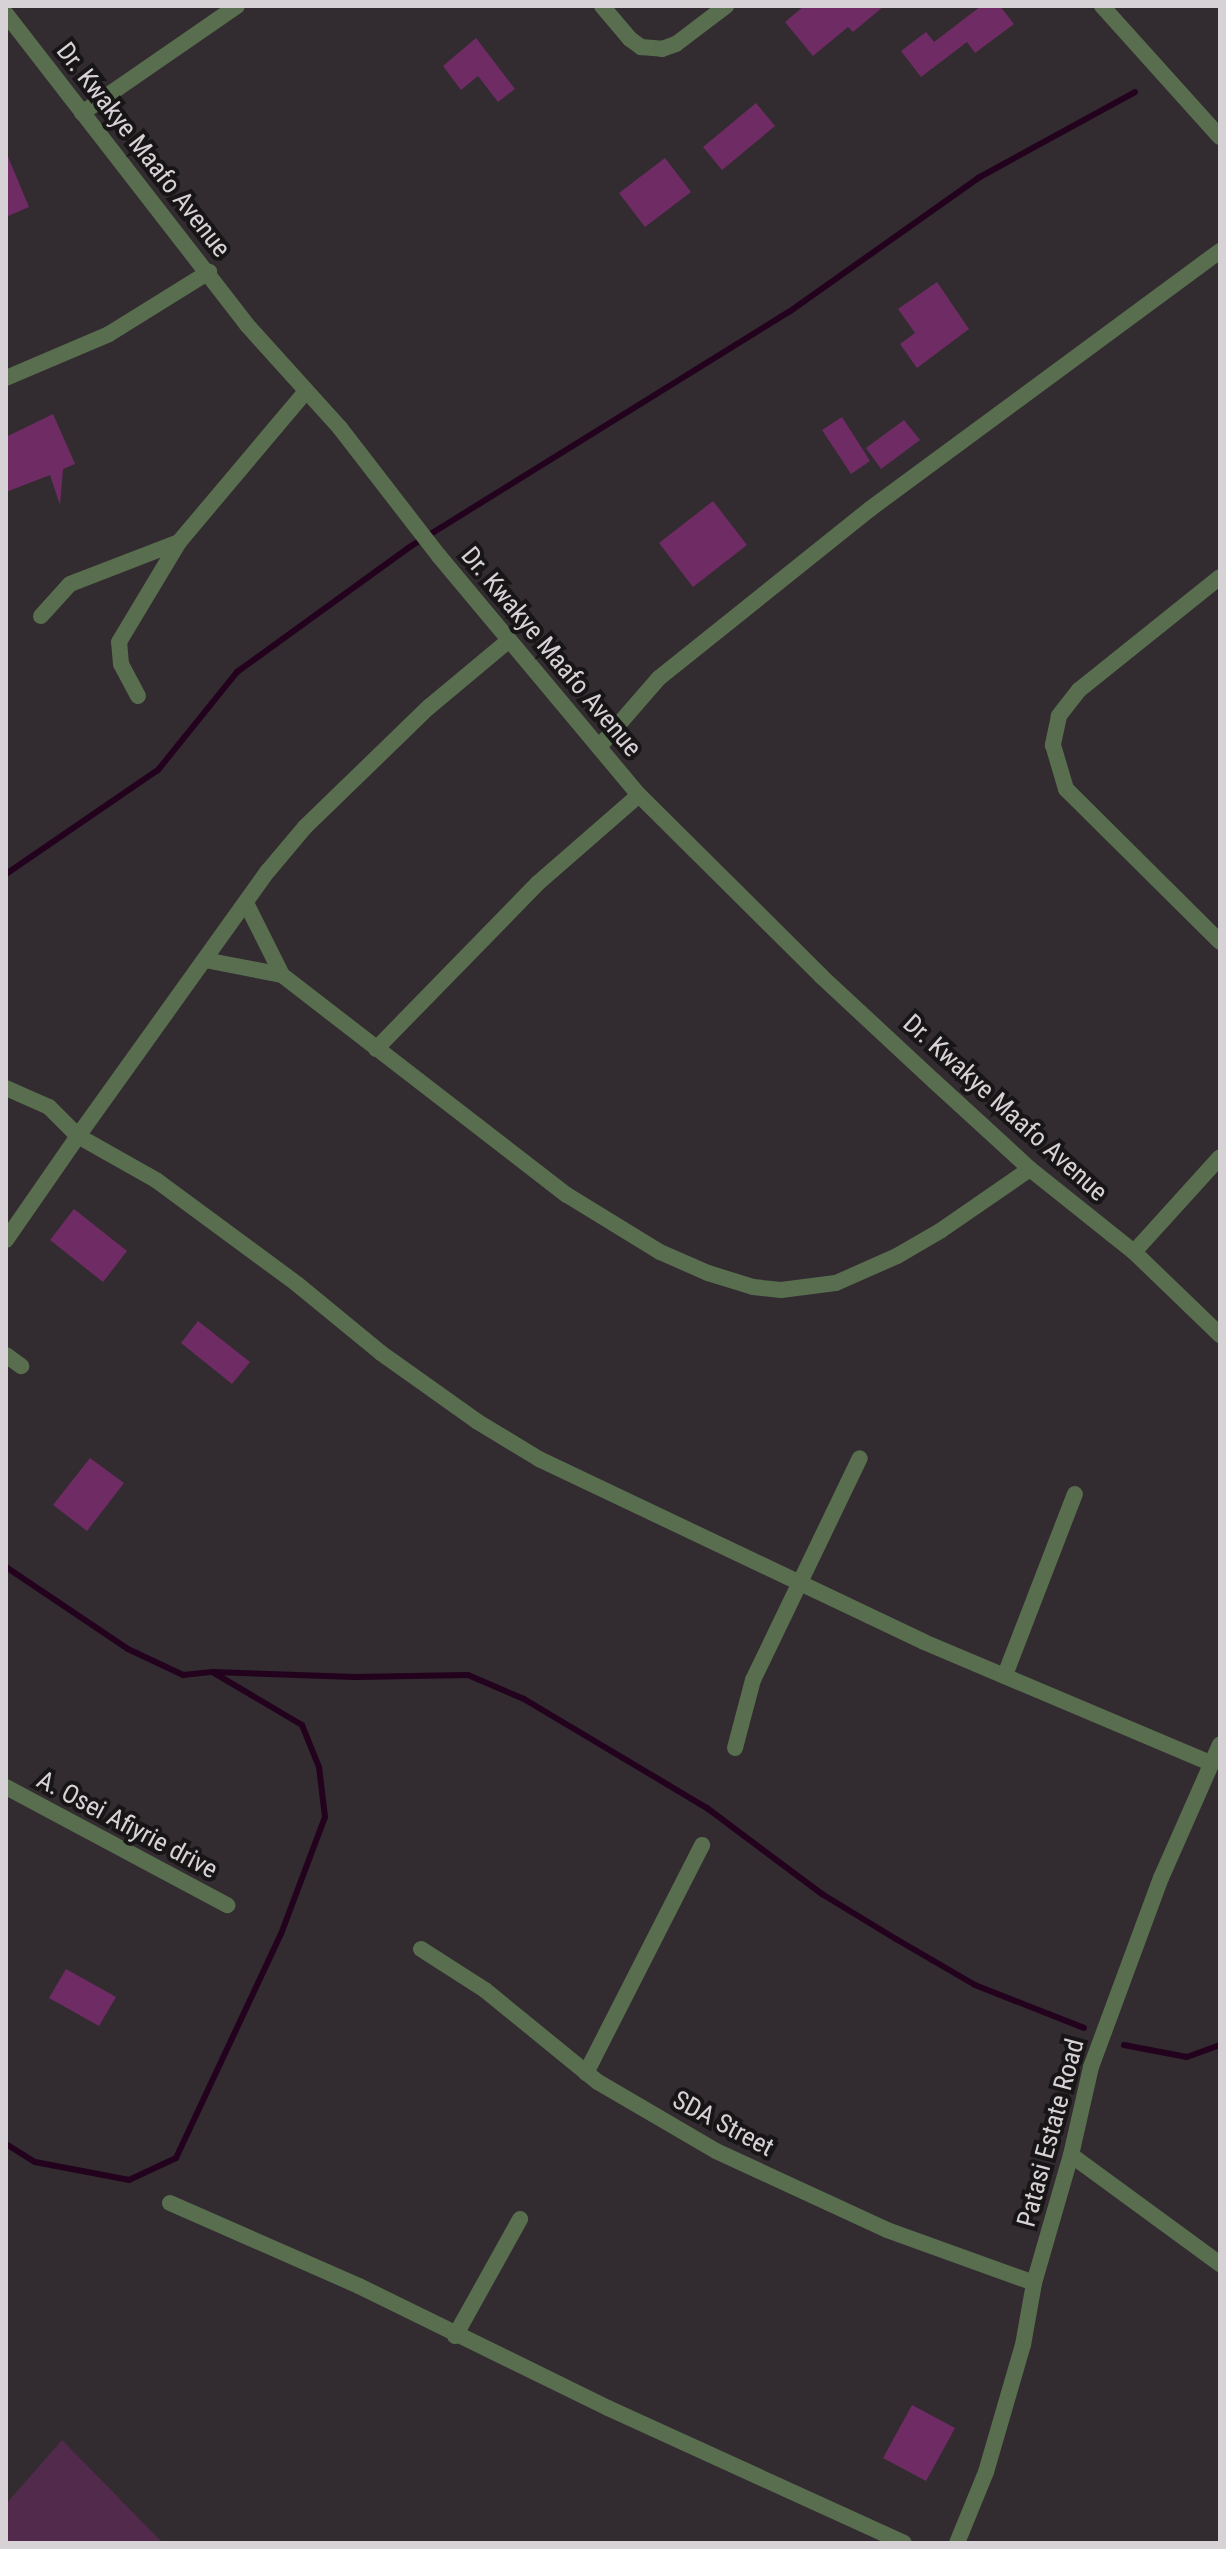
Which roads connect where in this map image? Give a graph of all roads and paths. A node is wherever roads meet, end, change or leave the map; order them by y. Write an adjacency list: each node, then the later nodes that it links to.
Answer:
1 (237, 6): 6 (street)
2 (602, 6): 3 (street)
3 (726, 6)
4 (1102, 6): 7 (street)
5 (7, 17): 6 (street, Dr. Kwakye Maafo Avenue)
6 (82, 113): 9 (street, Dr. Kwakye Maafo Avenue)
7 (1220, 137)
8 (1220, 251): 17 (street)
9 (209, 272): 10 (street); 11 (street, Dr. Kwakye Maafo Avenue)
10 (6, 378)
11 (306, 391): 12 (street); 15 (street, Dr. Kwakye Maafo Avenue)
12 (179, 542): 14 (street); 16 (street)
13 (1220, 577): 20 (street)
14 (41, 616)
15 (509, 640): 17 (street, Dr. Kwakye Maafo Avenue); 19 (street)
16 (138, 696)
17 (599, 747): 18 (street, Dr. Kwakye Maafo Avenue)
18 (639, 795): 23 (street); 27 (street, Dr. Kwakye Maafo Avenue)
19 (246, 903): 21 (street); 22 (street)
20 (1220, 942)
21 (205, 960): 22 (street); 25 (street)
22 (282, 975): 23 (street)
23 (376, 1049): 27 (street)
24 (6, 1088): 25 (street)
25 (78, 1136): 28 (street); 35 (street)
26 (1220, 1157): 29 (street)
27 (1030, 1169): 29 (street, Dr. Kwakye Maafo Avenue)
28 (6, 1240)
29 (1134, 1252): 30 (street)
30 (1220, 1335)
31 (6, 1355): 32 (street)
32 (21, 1366)
33 (860, 1458): 35 (street)
34 (1075, 1494): 36 (street)
35 (797, 1583): 36 (street); 38 (street)
36 (1005, 1675): 39 (street)
37 (1220, 1744): 39 (street, Patasi Estate Road)
38 (735, 1748)
39 (1211, 1763): 45 (street, Patasi Estate Road)
40 (6, 1787): 42 (street, A. Osei Afiyrie drive)
41 (702, 1845): 44 (street)
42 (227, 1905)
43 (421, 1949): 44 (street, SDA Street)
44 (586, 2073): 49 (street, SDA Street)
45 (1071, 2155): 48 (street); 49 (street, Patasi Estate Road)
46 (170, 2203): 50 (street)
47 (520, 2219): 50 (street)
48 (1220, 2264)
49 (1034, 2283): 52 (street, Patasi Estate Road)
50 (455, 2336): 51 (street)
51 (904, 2543)
52 (957, 2543)

